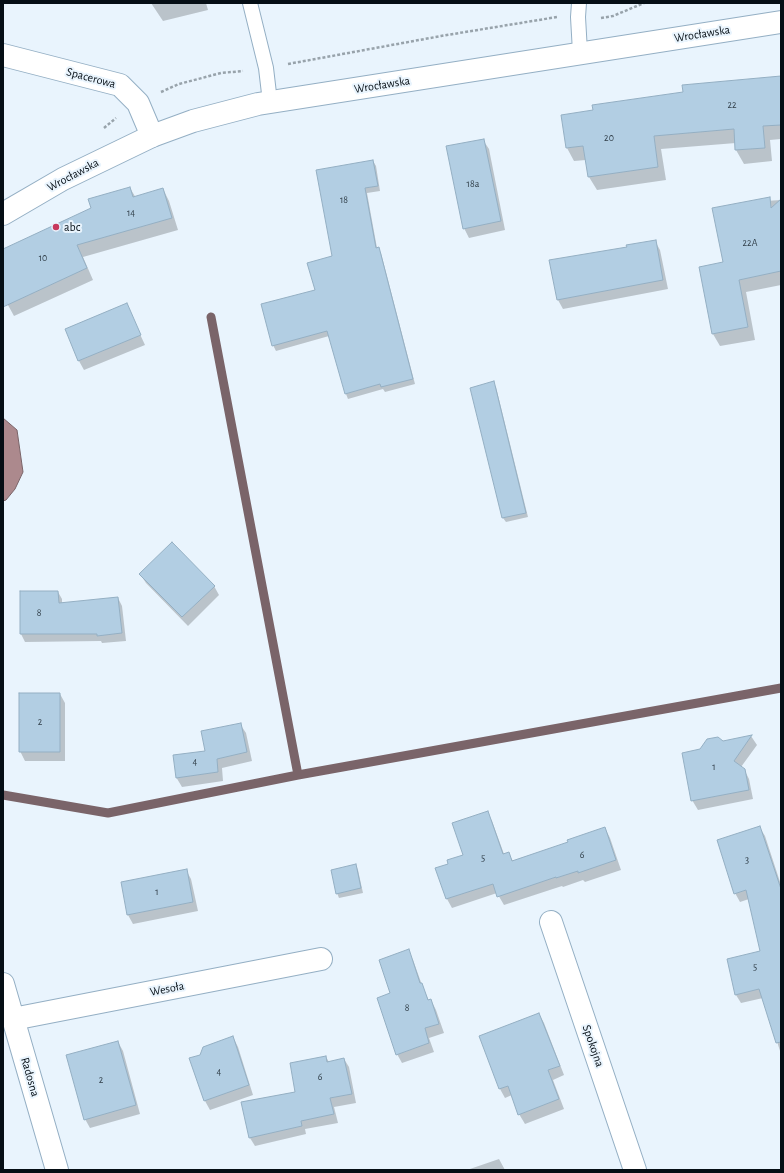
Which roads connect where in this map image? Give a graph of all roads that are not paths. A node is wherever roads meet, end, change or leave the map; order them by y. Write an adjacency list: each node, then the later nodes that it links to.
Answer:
1 (250, 3): 6 (lane)
2 (579, 3): 4 (lane)
3 (781, 22): 4 (street, Wrocławska)
4 (580, 52): 6 (street, Wrocławska)
5 (3, 55): 7 (street, Spacerowa)
6 (270, 102): 7 (street, Wrocławska)
7 (152, 136): 8 (street, Wrocławska)
8 (3, 214)
9 (551, 922): 14 (street, Spokojna)
10 (321, 958): 12 (street, Wesoła)
11 (3, 984): 12 (street, Radosna)
12 (13, 1019): 13 (street, Radosna)
13 (56, 1170)
14 (635, 1170)

